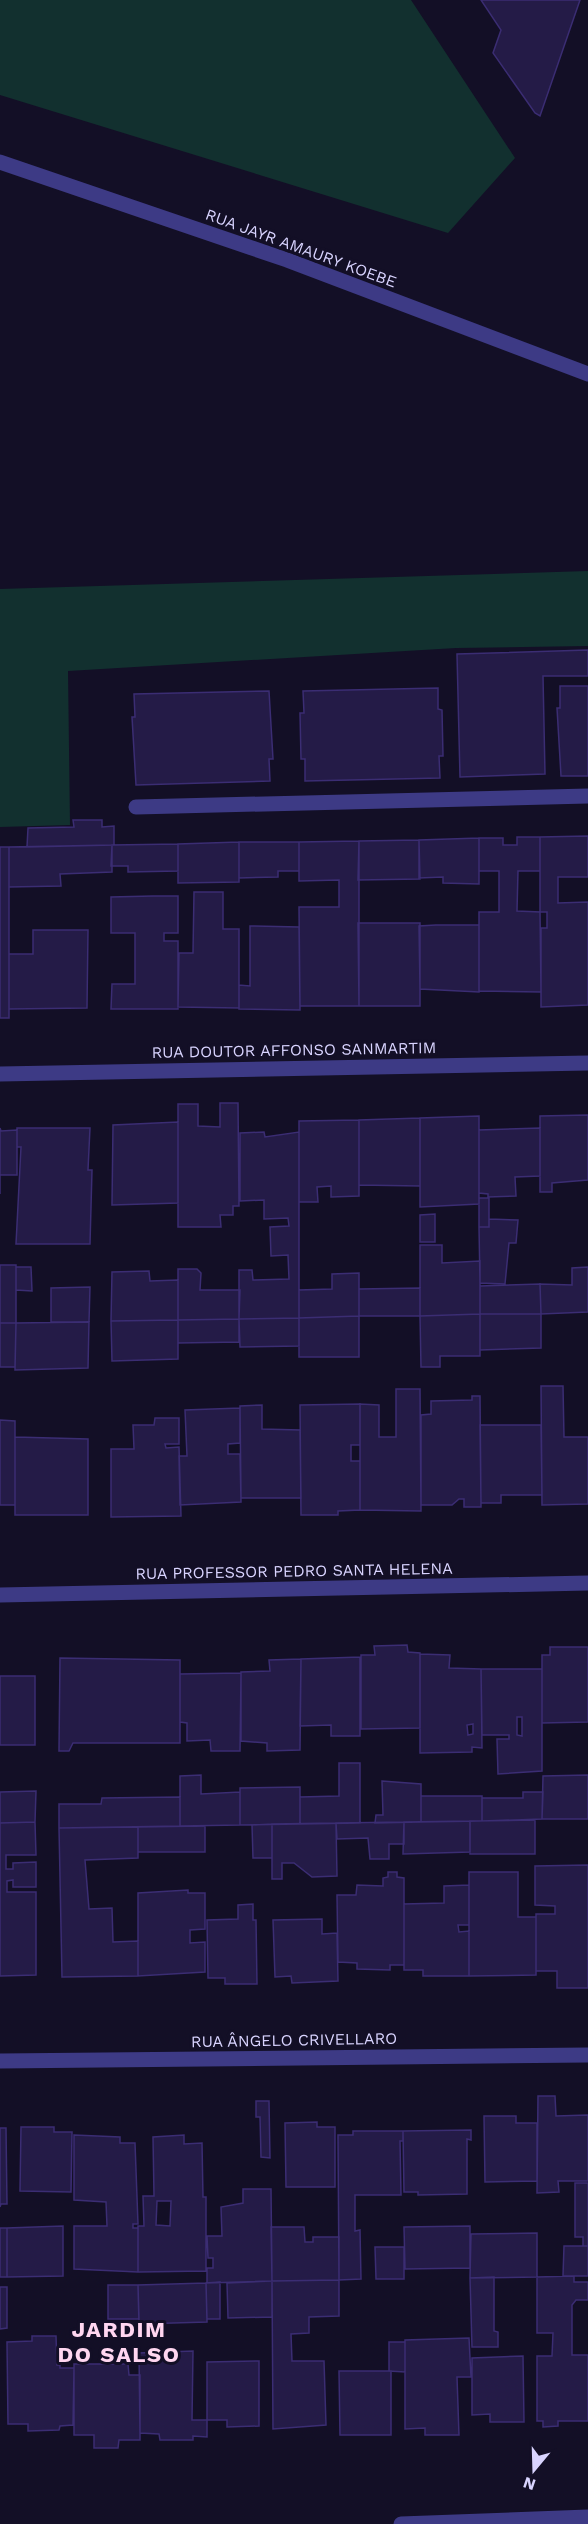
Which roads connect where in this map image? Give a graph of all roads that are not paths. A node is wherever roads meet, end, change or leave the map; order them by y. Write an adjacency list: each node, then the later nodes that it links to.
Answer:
1 (0, 162): 2 (street, RUA JAYR AMAURY KOEBE)
2 (588, 374)
3 (588, 796): 4 (street)
4 (136, 807)
5 (588, 1063): 6 (street, RUA DOUTOR AFFONSO SANMARTIM)
6 (0, 1074)
7 (588, 1583): 8 (street, RUA PROFESSOR PEDRO SANTA HELENA)
8 (0, 1595)
9 (588, 2055): 10 (street, RUA ÂNGELO CRIVELLARO)
10 (0, 2061)
11 (588, 2517): 12 (street)
12 (401, 2524)

